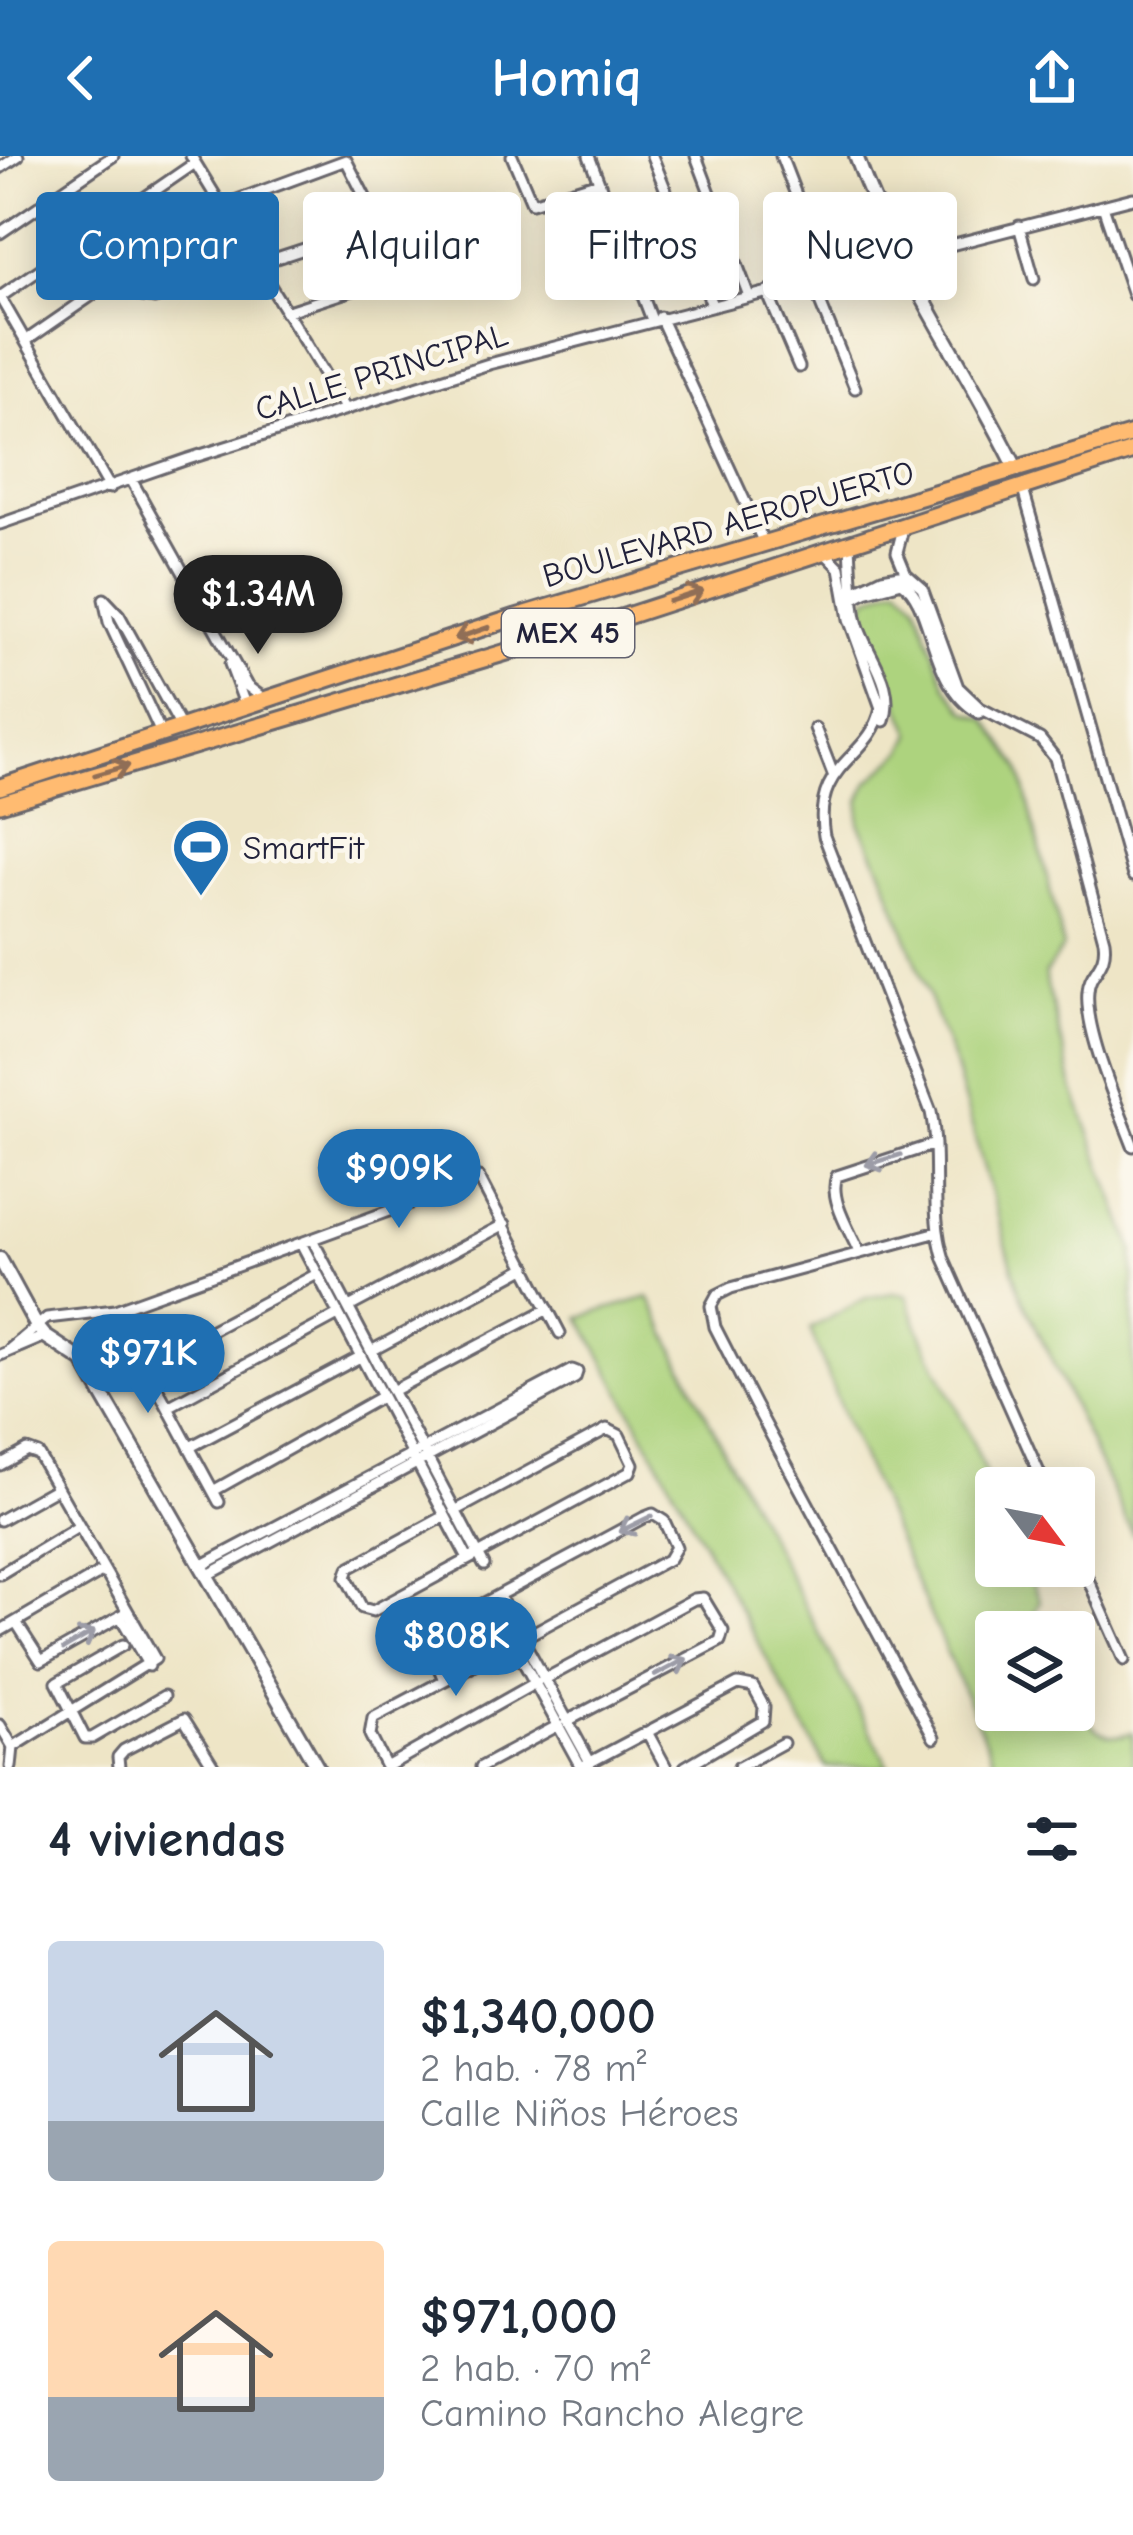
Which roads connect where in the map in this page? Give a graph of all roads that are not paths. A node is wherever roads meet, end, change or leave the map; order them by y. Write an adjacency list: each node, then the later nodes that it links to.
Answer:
1 (19, 156): 10 (street)
2 (113, 156): 20 (street)
3 (512, 156): 11 (street)
4 (589, 156): 11 (street)
5 (652, 156): 33 (street)
6 (696, 156): 25 (street)
7 (781, 156): 15 (street)
8 (856, 156): 16 (street)
9 (193, 160): 12 (street); 26 (street)
10 (0, 168)
11 (599, 182): 35 (street)
12 (212, 192)
13 (259, 192): 14 (street)
14 (363, 192)
15 (795, 192)
16 (871, 192)
17 (1133, 199): 18 (street, CALLE PRINCIPAL)
18 (1103, 206): 19 (street, CALLE PRINCIPAL); 24 (street)
19 (1018, 226): 21 (street, CALLE PRINCIPAL); 22 (street)
20 (0, 233)
21 (957, 241)
22 (1034, 279)
23 (763, 293): 25 (street, CALLE PRINCIPAL)
24 (1133, 295)
25 (749, 296): 33 (street, CALLE PRINCIPAL)
26 (0, 297): 36 (street)
27 (86, 300): 36 (street)
28 (278, 300): 34 (street)
29 (321, 300): 34 (street)
30 (770, 300): 37 (street)
31 (819, 300): 38 (street)
32 (925, 300): 42 (street)
33 (712, 305): 35 (street, CALLE PRINCIPAL)
34 (285, 312): 39 (street)
35 (656, 319): 39 (street, CALLE PRINCIPAL); 47 (street)
36 (27, 340): 44 (street)
37 (799, 367)
38 (855, 388)
39 (344, 408): 43 (street, CALLE PRINCIPAL)
40 (1133, 434): 42 (highway, BOULEVARD AEROPUERTO / MEX 45)
41 (1133, 451): 42 (highway, BOULEVARD AEROPUERTO / MEX 45)
42 (1019, 478): 46 (highway, BOULEVARD AEROPUERTO / MEX 45); 47 (highway, BOULEVARD AEROPUERTO / MEX 45); 65 (street)
43 (133, 481): 44 (street, CALLE PRINCIPAL); 55 (street)
44 (110, 488): 45 (street, CALLE PRINCIPAL)
45 (0, 524)
46 (904, 525): 48 (highway, BOULEVARD AEROPUERTO / MEX 45); 50 (street)
47 (764, 543): 51 (highway, BOULEVARD AEROPUERTO / MEX 45)
48 (850, 544): 49 (highway, BOULEVARD AEROPUERTO / MEX 45); 52 (street)
49 (825, 553): 52 (street); 54 (highway, BOULEVARD AEROPUERTO / MEX 45, one-way to 49)
50 (904, 578): 52 (street); 67 (street)
51 (584, 597): 53 (highway, BOULEVARD AEROPUERTO / MEX 45); 54 (highway)
52 (849, 597): 62 (street)
53 (516, 617): 56 (highway); 57 (highway, BOULEVARD AEROPUERTO / MEX 45, one-way to 57)
54 (574, 632): 56 (highway, BOULEVARD AEROPUERTO / MEX 45)
55 (222, 642): 57 (street); 58 (street)
56 (515, 650): 64 (highway, BOULEVARD AEROPUERTO / MEX 45, one-way to 56)
57 (267, 701): 58 (highway, BOULEVARD AEROPUERTO / MEX 45)
58 (246, 707): 59 (highway, BOULEVARD AEROPUERTO / MEX 45)
59 (181, 728): 61 (highway, BOULEVARD AEROPUERTO / MEX 45); 61 (street)
60 (815, 728): 62 (street)
61 (162, 735): 63 (highway, BOULEVARD AEROPUERTO / MEX 45)
62 (833, 779): 66 (street)
63 (0, 787)
64 (0, 804)
65 (1133, 876)
66 (935, 1144): 69 (street); 71 (street, one-way to 71)
67 (1133, 1146)
68 (505, 1224): 70 (street); 73 (street); 75 (street)
69 (938, 1232): 71 (street); 89 (street)
70 (307, 1241): 74 (street); 75 (street); 77 (street)
71 (860, 1252): 115 (street)
72 (0, 1258): 79 (street)
73 (527, 1268): 76 (street); 82 (street)
74 (317, 1274): 78 (street); 83 (street)
75 (349, 1307): 82 (street)
76 (548, 1309): 80 (street); 84 (street)
77 (116, 1310): 79 (street); 83 (street)
78 (338, 1315): 82 (street); 85 (street)
79 (40, 1330): 81 (street); 97 (street)
80 (560, 1333)
81 (5, 1352)
82 (366, 1354): 84 (street); 86 (street)
83 (146, 1365): 85 (street)
84 (387, 1394): 87 (street); 91 (street)
85 (168, 1407): 86 (street)
86 (190, 1447): 91 (street)
87 (419, 1456): 87 (street); 93 (street); 97 (street)
88 (0, 1465): 90 (street)
89 (1037, 1467)
90 (57, 1488): 94 (street); 95 (street)
91 (213, 1491): 92 (street)
92 (219, 1502)
93 (450, 1513): 96 (street); 96 (street); 96 (street)
94 (0, 1520)
95 (79, 1527): 98 (street); 99 (street)
96 (477, 1559)
97 (205, 1570): 124 (street)
98 (103, 1571): 102 (street); 103 (street)
99 (0, 1574)
100 (1091, 1587): 107 (street)
101 (494, 1598): 105 (street); 105 (street, one-way to 101); 108 (street)
102 (124, 1614): 103 (street, one-way to 102); 111 (street)
103 (16, 1622): 104 (street)
104 (0, 1631)
105 (519, 1640): 108 (street); 109 (street)
106 (123, 1645): 111 (street)
107 (1124, 1660)
108 (444, 1680): 119 (street)
109 (541, 1681): 112 (street); 112 (street, one-way to 109); 119 (street)
110 (164, 1696): 111 (street)
111 (71, 1713): 117 (street)
112 (563, 1723): 120 (street); 125 (street)
113 (0, 1725): 117 (street)
114 (647, 1732): 120 (street); 126 (street); 127 (street)
115 (934, 1738)
116 (783, 1743): 128 (street)
117 (14, 1747): 121 (street)
118 (212, 1763): 122 (street); 123 (street)
119 (385, 1766)
120 (584, 1766)
121 (10, 1767)
122 (119, 1767)
123 (194, 1767)
124 (317, 1767)
125 (481, 1767)
126 (666, 1767)
127 (685, 1767)
128 (739, 1767)

